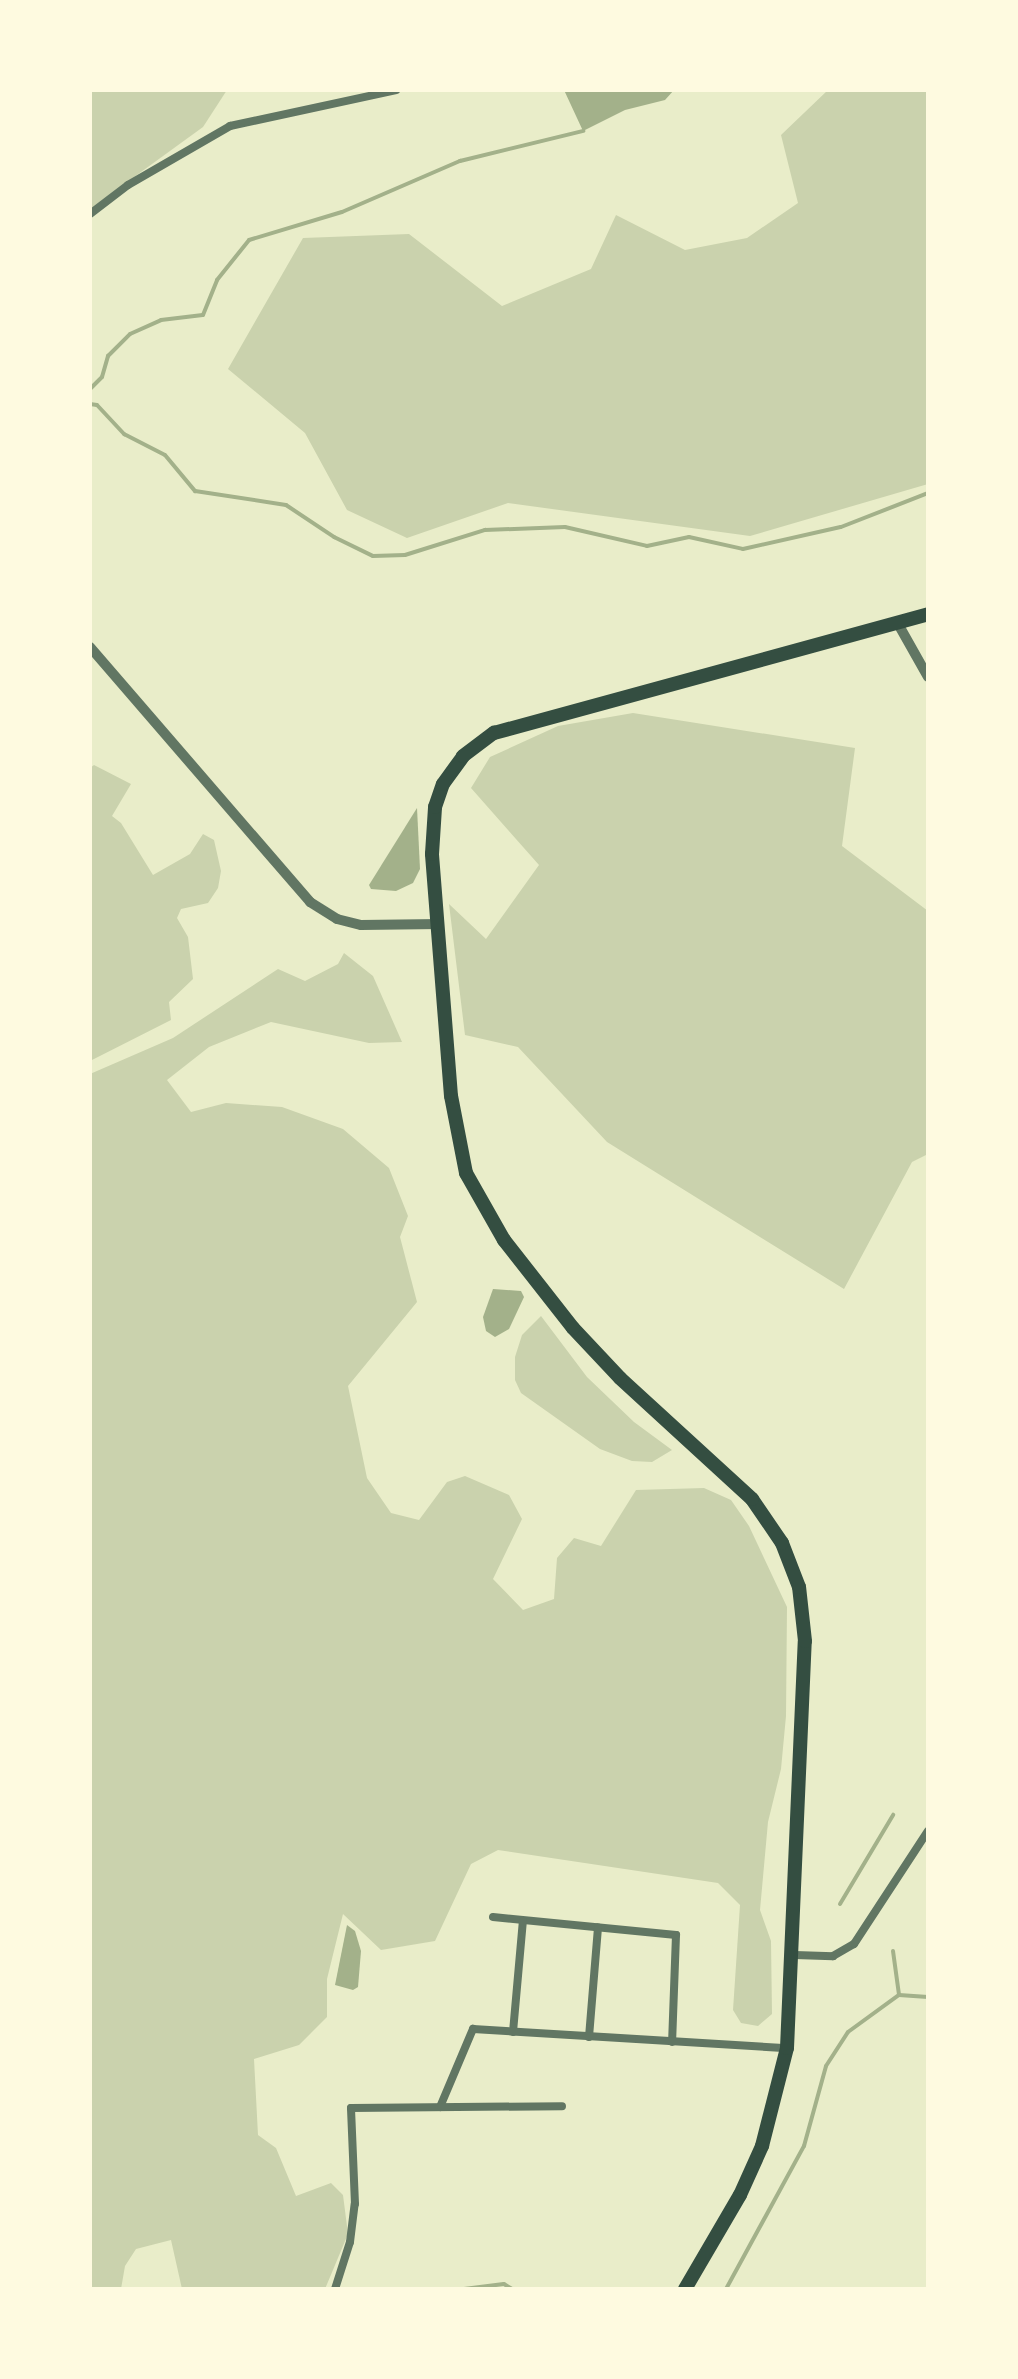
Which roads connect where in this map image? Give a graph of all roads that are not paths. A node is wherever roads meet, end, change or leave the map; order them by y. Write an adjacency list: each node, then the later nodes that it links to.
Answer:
1 (396, 90): 2 (street)
2 (90, 214)
3 (928, 614): 4 (highway)
4 (897, 622): 6 (street); 7 (highway)
5 (90, 647): 7 (street)
6 (928, 676)
7 (439, 924): 12 (highway)
8 (928, 1830): 12 (street)
9 (493, 1917): 10 (street)
10 (523, 1920): 11 (street); 13 (street)
11 (598, 1928): 14 (street); 15 (street)
12 (795, 1955): 16 (highway)
13 (514, 2032): 14 (street); 17 (street)
14 (589, 2037): 15 (street)
15 (672, 2042): 16 (street)
16 (787, 2048): 20 (highway)
17 (440, 2106): 18 (street); 19 (street)
18 (562, 2106)
19 (334, 2289)
20 (685, 2289)

